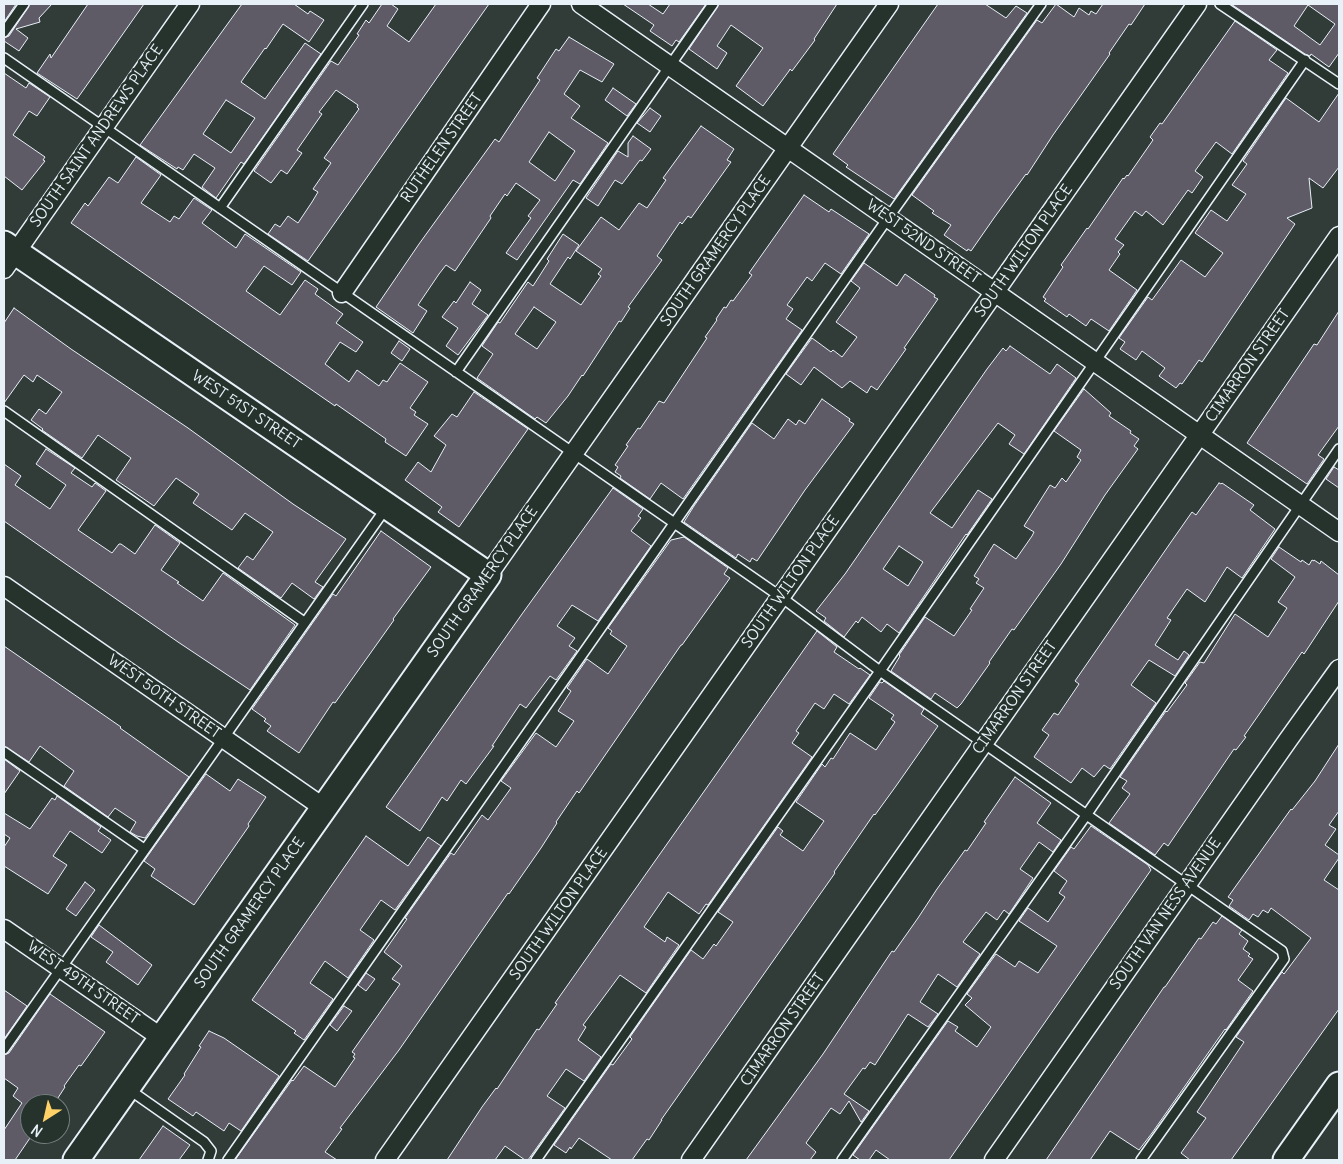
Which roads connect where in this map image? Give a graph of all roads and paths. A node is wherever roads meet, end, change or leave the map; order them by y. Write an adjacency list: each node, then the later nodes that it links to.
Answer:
1 (24, 4): 11 (lane)
2 (190, 4): 16 (street, SOUTH SAINT ANDREWS PLACE)
3 (363, 4): 18 (lane)
4 (541, 4): 23 (street, RUTHELEN STREET)
5 (581, 4): 14 (street, WEST 52ND STREET)
6 (713, 4): 14 (lane)
7 (889, 4): 17 (street, SOUTH GRAMERCY PLACE)
8 (1041, 4): 19 (lane)
9 (1197, 4): 22 (street, SOUTH WILTON PLACE)
10 (1220, 4): 13 (lane)
11 (4, 32)
12 (4, 58): 16 (lane)
13 (1305, 60): 15 (lane); 24 (lane)
14 (670, 65): 17 (street, WEST 52ND STREET); 25 (lane)
15 (1339, 84)
16 (103, 127): 18 (lane); 21 (street, SOUTH SAINT ANDREWS PLACE)
17 (788, 148): 19 (street, WEST 52ND STREET); 29 (street, SOUTH GRAMERCY PLACE)
18 (220, 208): 23 (lane)
19 (888, 218): 22 (street, WEST 52ND STREET); 32 (lane)
20 (1339, 236): 27 (street, CIMARRON STREET)
21 (8, 255): 31 (street, WEST 51ST STREET)
22 (995, 292): 24 (street, WEST 52ND STREET); 36 (street, SOUTH WILTON PLACE)
23 (342, 293): 25 (lane)
24 (1095, 362): 27 (street, WEST 52ND STREET); 39 (lane)
25 (456, 372): 29 (lane)
26 (4, 411): 37 (lane)
27 (1200, 435): 30 (street, WEST 52ND STREET); 41 (street, CIMARRON STREET)
28 (1339, 449): 30 (lane)
29 (573, 453): 32 (lane); 34 (street, SOUTH GRAMERCY PLACE)
30 (1300, 505): 33 (street, WEST 52ND STREET); 44 (lane)
31 (387, 506): 34 (street, WEST 51ST STREET); 37 (lane)
32 (675, 524): 36 (lane); 55 (lane)
33 (1339, 532)
34 (488, 575): 43 (street, SOUTH GRAMERCY PLACE)
35 (4, 586): 40 (street, WEST 50TH STREET)
36 (781, 597): 39 (lane); 56 (street, SOUTH WILTON PLACE)
37 (304, 622): 40 (lane)
38 (1339, 669): 46 (street, SOUTH VAN NESS AVENUE)
39 (880, 671): 41 (lane); 57 (lane)
40 (222, 737): 43 (street, WEST 50TH STREET); 45 (lane)
41 (984, 743): 44 (lane); 58 (street, CIMARRON STREET)
42 (4, 752): 45 (lane)
43 (324, 808): 49 (street, SOUTH GRAMERCY PLACE)
44 (1087, 814): 46 (lane); 59 (lane)
45 (144, 849): 48 (lane)
46 (1187, 884): 60 (street, SOUTH VAN NESS AVENUE); 61 (lane)
47 (4, 929): 48 (street, WEST 49TH STREET)
48 (60, 968): 49 (street, WEST 49TH STREET); 50 (lane)
49 (162, 1038): 52 (street, SOUTH GRAMERCY PLACE)
50 (4, 1049)
51 (1339, 1085): 62 (street)
52 (127, 1088): 53 (street, SOUTH GRAMERCY PLACE); 54 (lane)
53 (76, 1160)
54 (208, 1160)
55 (228, 1160)
56 (385, 1160)
57 (536, 1160)
58 (691, 1160)
59 (842, 1160)
60 (994, 1160)
61 (1141, 1160)
62 (1286, 1160)

